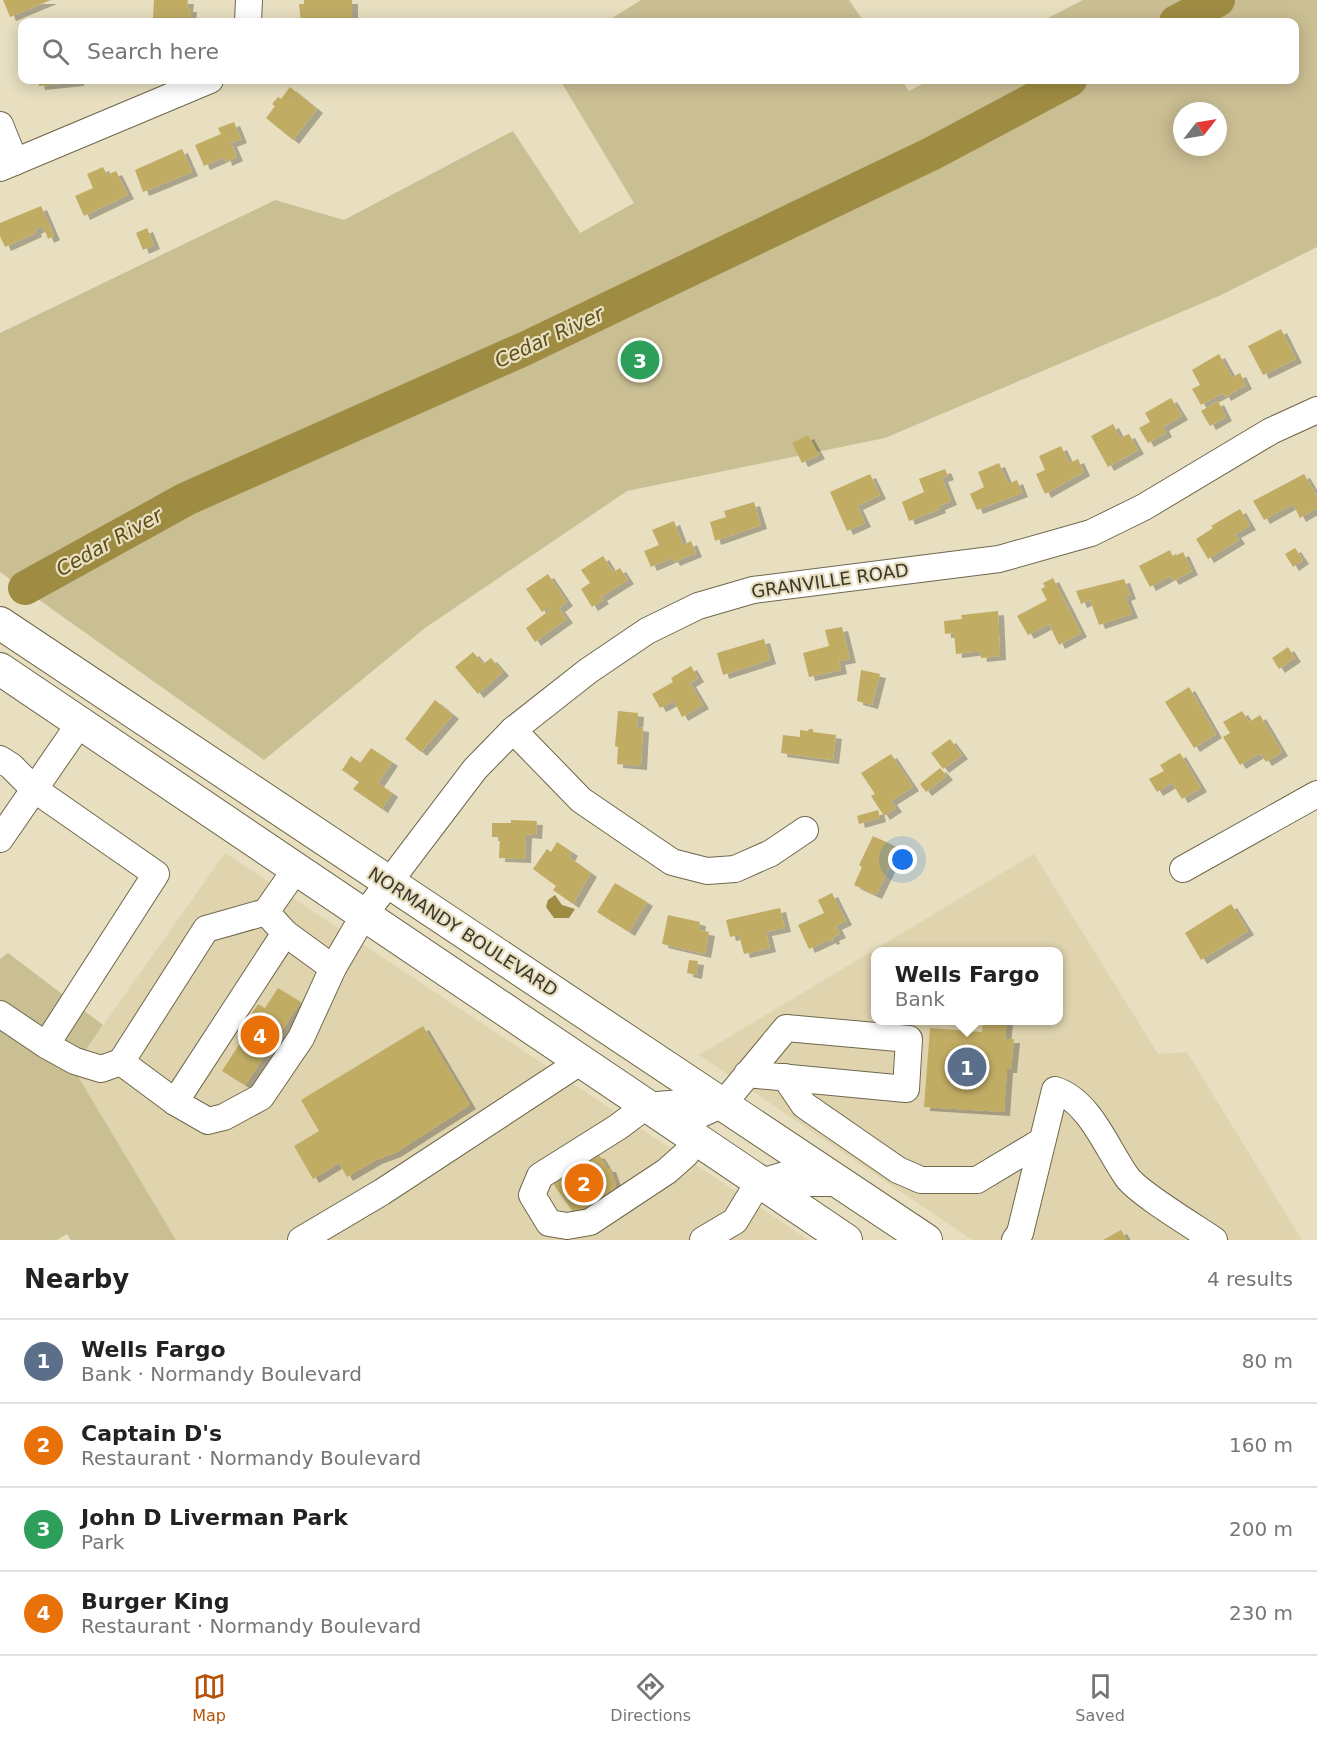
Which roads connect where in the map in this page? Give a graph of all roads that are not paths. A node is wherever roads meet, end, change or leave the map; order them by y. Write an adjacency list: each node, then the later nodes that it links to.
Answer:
1 (249, 0): 2 (street)
2 (248, 18)
3 (200, 84): 5 (street)
4 (0, 125): 5 (street)
5 (8, 165)
6 (1317, 410): 10 (street, GRANVILLE ROAD)
7 (0, 622): 12 (main road, NORMANDY BOULEVARD)
8 (0, 669): 9 (main road)
9 (80, 723): 12 (main road); 13 (street); 17 (main road)
10 (513, 730): 15 (street); 19 (street, GRANVILLE ROAD)
11 (0, 759): 13 (street)
12 (240, 783): 19 (main road, NORMANDY BOULEVARD)
13 (34, 789): 16 (street); 25 (street)
14 (1317, 794): 18 (street)
15 (805, 830)
16 (0, 839)
17 (296, 869): 20 (street); 21 (main road)
18 (1183, 869)
19 (388, 883): 21 (street, GRANVILLE ROAD); 31 (main road, NORMANDY BOULEVARD)
20 (266, 912): 22 (street); 26 (street)
21 (364, 915): 23 (street, GRANVILLE ROAD); 27 (main road)
22 (285, 933): 23 (street); 30 (street)
23 (333, 968): 30 (street, GRANVILLE ROAD)
24 (0, 1014): 25 (street)
25 (46, 1045): 26 (street)
26 (121, 1062): 30 (street)
27 (580, 1062): 32 (main road); 38 (street)
28 (747, 1074): 29 (street); 29 (street); 31 (street)
29 (785, 1077): 34 (street)
30 (175, 1102)
31 (723, 1104): 32 (street); 36 (main road, NORMANDY BOULEVARD)
32 (646, 1106): 33 (main road); 33 (street)
33 (695, 1139): 35 (main road)
34 (1042, 1141): 42 (street); 43 (street)
35 (758, 1183): 36 (street); 37 (street); 40 (main road)
36 (842, 1183): 41 (main road, NORMANDY BOULEVARD)
37 (738, 1230): 39 (street)
38 (301, 1240)
39 (703, 1240)
40 (846, 1240)
41 (927, 1240)
42 (1015, 1240)
43 (1214, 1240)

